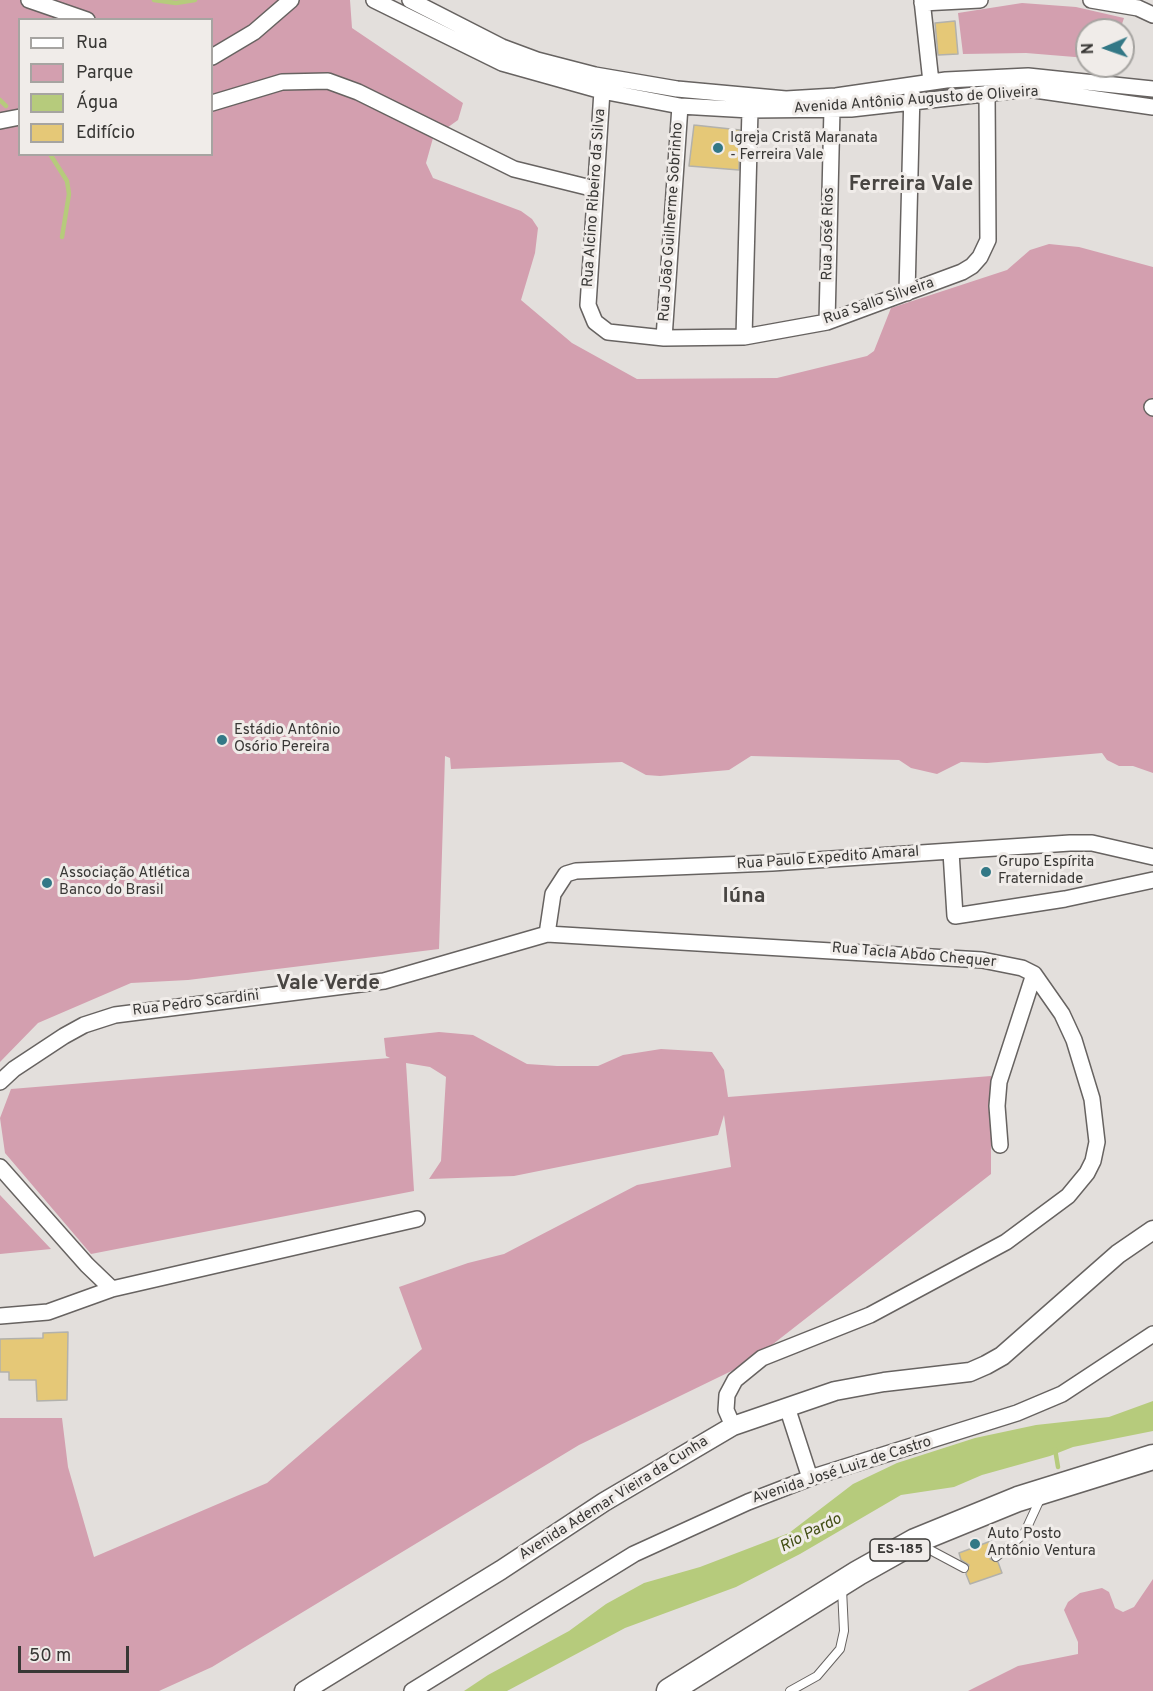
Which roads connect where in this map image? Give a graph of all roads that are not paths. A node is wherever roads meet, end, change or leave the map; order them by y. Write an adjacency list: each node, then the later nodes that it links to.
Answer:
1 (29, 0): 10 (street)
2 (291, 0): 11 (street)
3 (374, 0): 15 (street, Avenida Antônio Augusto de Oliveira)
4 (410, 0): 13 (street, Avenida Antônio Augusto de Oliveira)
5 (980, 0): 7 (street)
6 (1091, 0): 8 (street)
7 (922, 1): 12 (street)
8 (1139, 4): 9 (street)
9 (1153, 15)
10 (81, 18)
11 (213, 56)
12 (931, 82): 13 (street, Avenida Antônio Augusto de Oliveira); 14 (street, Avenida Antônio Augusto de Oliveira)
13 (912, 85): 17 (street)
14 (1153, 89)
15 (602, 91): 19 (street, Avenida Antônio Augusto de Oliveira); 25 (street, Rua Alcino Ribeiro da Silva)
16 (987, 93): 17 (street, Avenida Antônio Augusto de Oliveira); 20 (street, Avenida Antônio Augusto de Oliveira); 26 (street, Rua Sallo Silveira)
17 (912, 101): 21 (street, Avenida Antônio Augusto de Oliveira); 26 (street)
18 (213, 104): 25 (street)
19 (680, 106): 22 (street, Avenida Antônio Augusto de Oliveira); 30 (street, Rua João Guilherme Sobrinho)
20 (1153, 107)
21 (832, 109): 22 (street, Avenida Antônio Augusto de Oliveira); 28 (street, Rua José Rios)
22 (750, 110): 29 (street)
23 (18, 117): 24 (street)
24 (0, 121)
25 (595, 189): 27 (street, Rua Alcino Ribeiro da Silva)
26 (907, 293): 28 (street, Rua Sallo Silveira)
27 (588, 305): 30 (street, Rua Sallo Silveira)
28 (827, 322): 29 (street, Rua Sallo Silveira)
29 (744, 337): 30 (street, Rua Sallo Silveira)
30 (664, 338)
31 (951, 852): 32 (street, Rua Paulo Expedito Amaral); 33 (street); 34 (street, Rua Paulo Expedito Amaral)
32 (1153, 857)
33 (1153, 880)
34 (547, 934): 35 (street, Rua Tacla Abdo Chequer); 36 (street, Rua Pedro Scardini)
35 (1034, 974): 37 (street); 45 (street)
36 (0, 1082)
37 (1000, 1144)
38 (0, 1167): 41 (street)
39 (417, 1219): 41 (street)
40 (1153, 1230): 44 (street, Avenida Ademar Vieira da Cunha)
41 (112, 1289): 42 (street)
42 (0, 1316)
43 (1153, 1334): 47 (street, Avenida José Luiz de Castro)
44 (787, 1407): 45 (street, Avenida Ademar Vieira da Cunha); 47 (street)
45 (733, 1426): 53 (street, Avenida Ademar Vieira da Cunha)
46 (1153, 1456): 48 (main road, ES-185)
47 (810, 1478): 54 (street, Avenida José Luiz de Castro)
48 (1044, 1491): 49 (main road, ES-185); 50 (lane)
49 (915, 1541): 51 (lane); 52 (main road, ES-185)
50 (996, 1557)
51 (964, 1568)
52 (842, 1583): 55 (main road, ES-185); 56 (lane)
53 (304, 1691)
54 (412, 1691)
55 (669, 1691)
56 (790, 1691)

